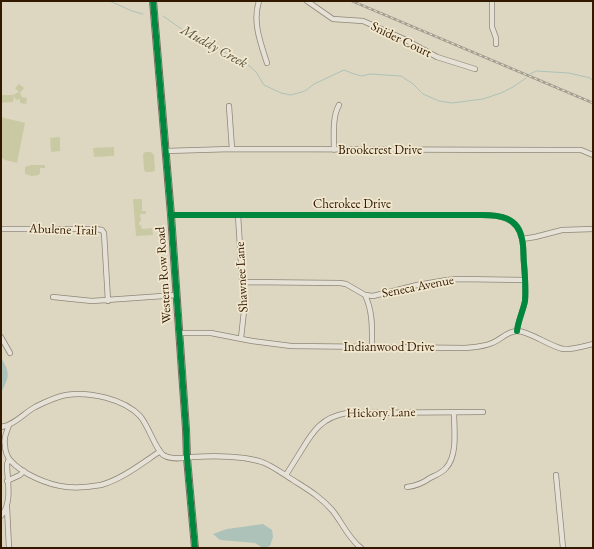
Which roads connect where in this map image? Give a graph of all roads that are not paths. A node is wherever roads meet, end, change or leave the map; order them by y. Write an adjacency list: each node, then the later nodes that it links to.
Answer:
1 (153, 1): 12 (street, Western Row Road)
2 (259, 1): 6 (street)
3 (308, 1): 7 (street, Snider Court)
4 (492, 1): 5 (street)
5 (496, 44)
6 (267, 64)
7 (475, 69)
8 (339, 105): 11 (street)
9 (229, 106): 10 (street)
10 (232, 150): 11 (street, Brookcrest Drive); 12 (street, Brookcrest Drive)
11 (334, 150): 13 (street, Brookcrest Drive)
12 (166, 151): 14 (street, Western Row Road)
13 (593, 155)
14 (171, 215): 15 (street, Cherokee Drive); 21 (street, Western Row Road)
15 (238, 215): 18 (street, Cherokee Drive); 20 (street, Shawnee Lane)
16 (1, 229): 24 (street, Abulene Trail)
17 (593, 229): 18 (street)
18 (522, 239): 19 (street)
19 (525, 280): 22 (street, Seneca Avenue); 25 (street)
20 (243, 282): 22 (street, Seneca Avenue); 28 (street, Shawnee Lane)
21 (177, 295): 24 (street); 26 (street, Western Row Road)
22 (365, 295): 30 (street)
23 (53, 297): 24 (street)
24 (108, 301)
25 (517, 331): 29 (street); 30 (street, Indianwood Drive)
26 (179, 333): 28 (street, Indianwood Drive); 38 (street, Western Row Road)
27 (1, 337): 31 (street)
28 (241, 338): 30 (street, Indianwood Drive)
29 (593, 344)
30 (372, 347)
31 (10, 352)
32 (482, 412): 33 (street, Hickory Lane)
33 (454, 413): 41 (street, Hickory Lane); 44 (street)
34 (9, 425): 35 (street); 36 (street); 37 (street)
35 (1, 427)
36 (3, 446): 39 (street)
37 (159, 452): 38 (street); 40 (street)
38 (187, 458): 41 (street); 48 (street, Western Row Road)
39 (9, 459): 40 (street); 43 (street)
40 (24, 472): 43 (street)
41 (286, 475): 49 (street)
42 (556, 475): 50 (street)
43 (7, 481): 45 (street)
44 (407, 486)
45 (7, 505): 46 (street); 47 (street)
46 (1, 516)
47 (9, 548)
48 (195, 548)
49 (361, 548)
50 (563, 548)

